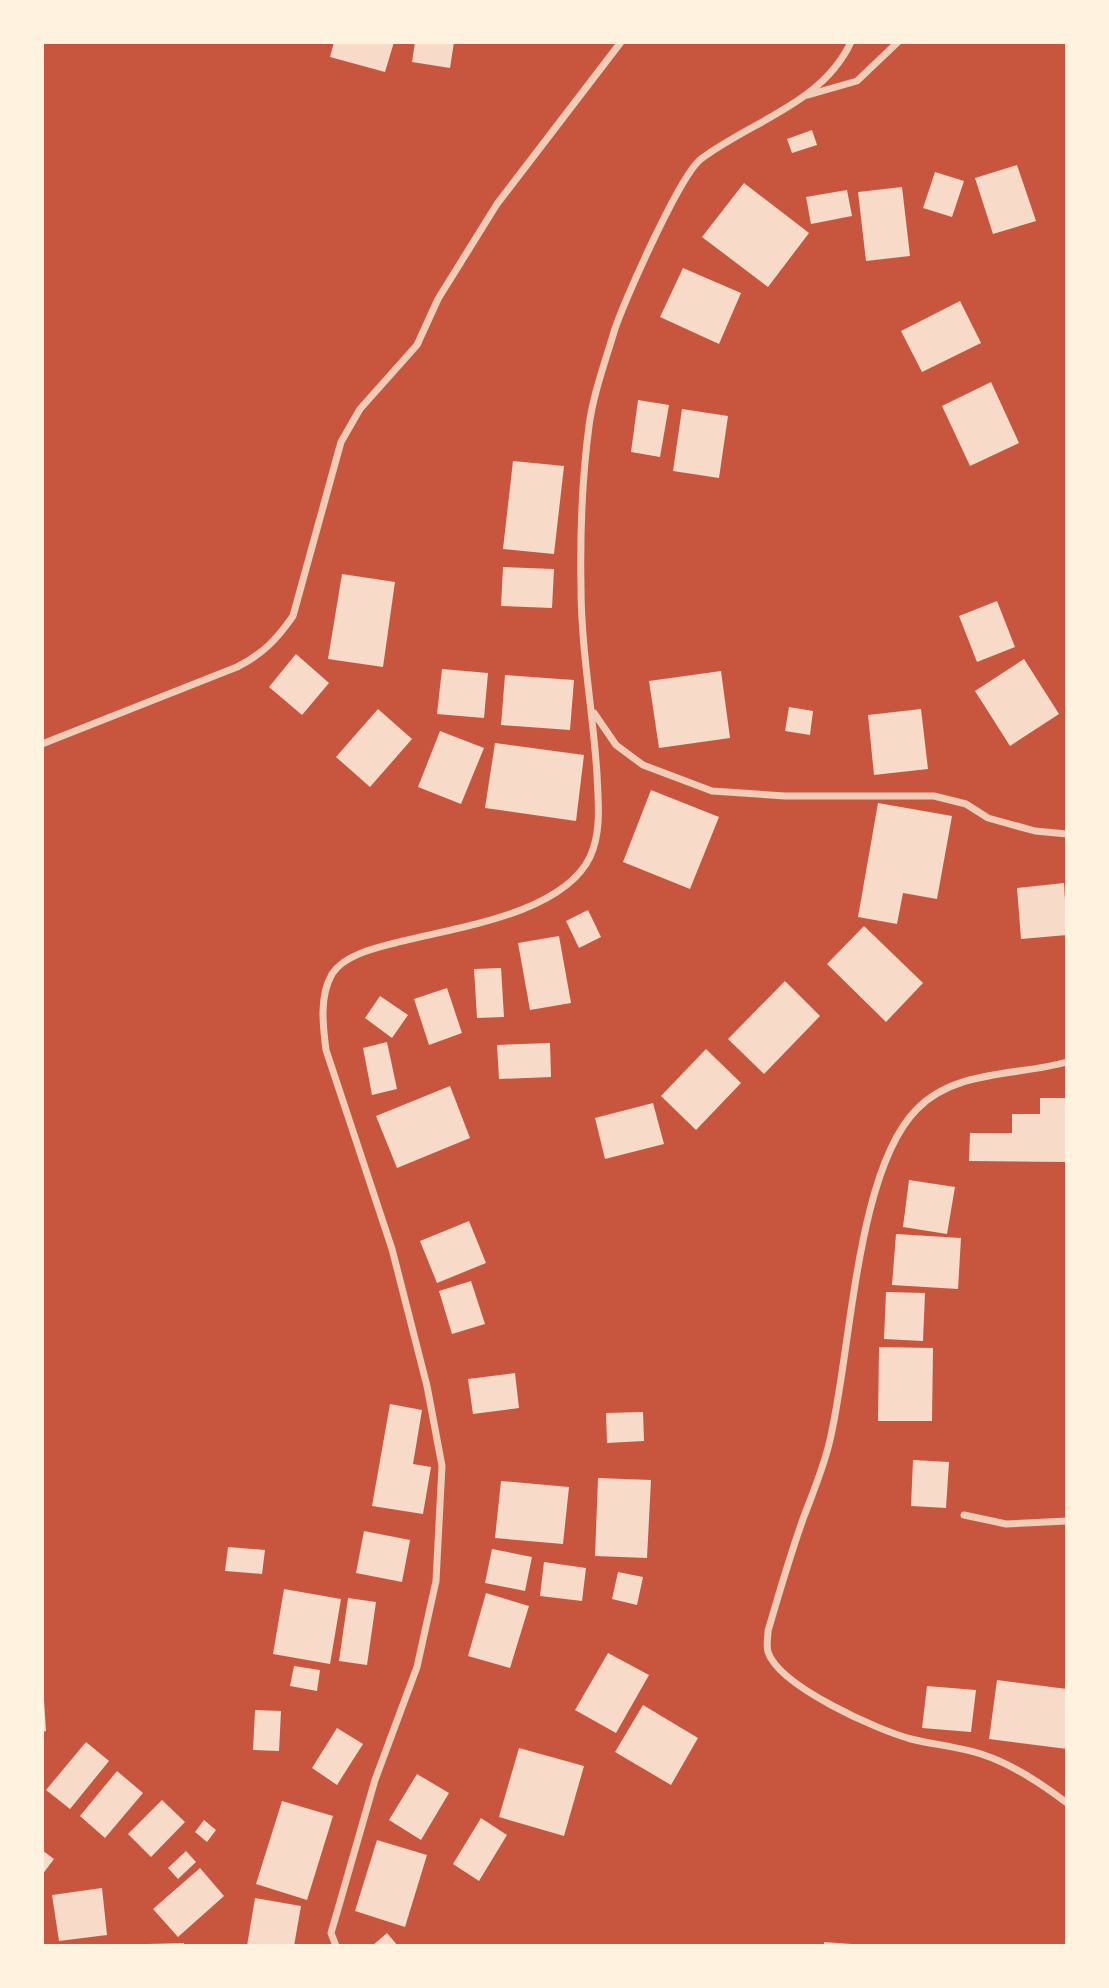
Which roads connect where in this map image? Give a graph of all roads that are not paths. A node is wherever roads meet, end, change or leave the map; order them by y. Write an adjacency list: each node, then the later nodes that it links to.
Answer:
1 (621, 42): 6 (street)
2 (851, 42): 4 (street)
3 (898, 42): 4 (street)
4 (805, 96): 5 (street)
5 (593, 713): 7 (street); 12 (street)
6 (42, 744)
7 (1067, 834)
8 (1067, 1062): 11 (street)
9 (964, 1515): 10 (street)
10 (1067, 1521)
11 (1067, 1803)
12 (337, 1946)

